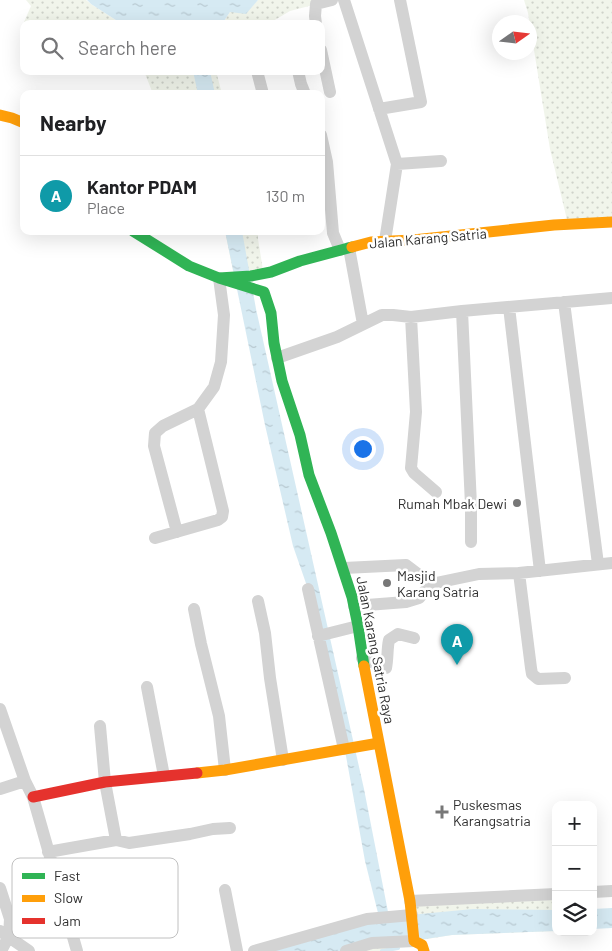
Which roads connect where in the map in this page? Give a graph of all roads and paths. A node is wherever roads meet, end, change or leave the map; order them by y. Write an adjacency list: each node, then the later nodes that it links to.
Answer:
1 (332, 0): 4 (street)
2 (344, 0): 11 (street)
3 (400, 0): 11 (street)
4 (315, 20)
5 (325, 69): 10 (street)
6 (259, 75): 8 (street)
7 (299, 75): 9 (street)
8 (262, 90)
9 (303, 90)
10 (330, 92)
11 (379, 109): 16 (street)
12 (0, 114): 13 (street)
13 (20, 121)
14 (325, 151): 20 (street)
15 (441, 161): 16 (street)
16 (397, 164): 19 (street)
17 (612, 222): 19 (street, Jalan Karang Satria)
18 (139, 235): 22 (street, Jalan Karang Satria)
19 (384, 241): 20 (street, Jalan Karang Satria)
20 (344, 249): 21 (street, Jalan Karang Satria); 28 (street)
21 (271, 272): 22 (street, Jalan Karang Satria); 29 (street)
22 (219, 278): 29 (street); 30 (street)
23 (612, 298): 24 (street)
24 (564, 302): 25 (street); 36 (street)
25 (509, 307): 26 (street); 38 (street)
26 (462, 311): 27 (street); 34 (street)
27 (411, 317): 28 (street); 31 (street)
28 (363, 324): 29 (street)
29 (277, 358): 37 (street, Jalan Karang Satria Raya)
30 (198, 409): 32 (street); 32 (street)
31 (436, 492)
32 (177, 532): 33 (street)
33 (155, 538)
34 (471, 542)
35 (612, 563): 36 (street)
36 (598, 564): 38 (street)
37 (344, 568): 40 (street); 43 (street, Jalan Karang Satria Raya)
38 (540, 571): 39 (street)
39 (518, 573): 40 (street); 49 (street)
40 (431, 584): 43 (street)
41 (308, 589): 46 (street)
42 (258, 601): 55 (street)
43 (354, 606): 45 (street, Jalan Karang Satria Raya)
44 (194, 609): 56 (street)
45 (358, 626): 46 (street); 48 (street, Jalan Karang Satria Raya)
46 (318, 636): 54 (street)
47 (414, 638): 48 (street)
48 (362, 658): 53 (street, Jalan Karang Satria Raya)
49 (565, 678)
50 (147, 687): 57 (street)
51 (0, 709): 58 (street)
52 (100, 726): 59 (street)
53 (379, 742): 54 (street); 71 (street, Jalan Karang Satria Raya)
54 (344, 749): 55 (street)
55 (283, 760): 56 (street)
56 (225, 770): 57 (street)
57 (164, 776): 59 (street)
58 (25, 781): 60 (street); 61 (street)
59 (105, 782): 61 (street); 63 (street)
60 (0, 789)
61 (33, 797): 64 (street)
62 (230, 828): 63 (street)
63 (116, 840): 64 (street)
64 (48, 852): 65 (street)
65 (50, 858)
66 (0, 888): 73 (street)
67 (225, 890): 79 (street)
68 (612, 891): 69 (street)
69 (597, 892)
70 (552, 894): 71 (street)
71 (410, 901): 72 (street, Jalan Karang Satria Raya)
72 (412, 915): 75 (street, Jalan Karang Satria Raya); 80 (street)
73 (4, 934): 76 (street); 77 (street)
74 (73, 938): 78 (street)
75 (414, 941): 81 (street); 82 (street)
76 (1, 951)
77 (30, 951)
78 (77, 951)
79 (237, 951)
80 (254, 951)
81 (346, 951)
82 (424, 951)

